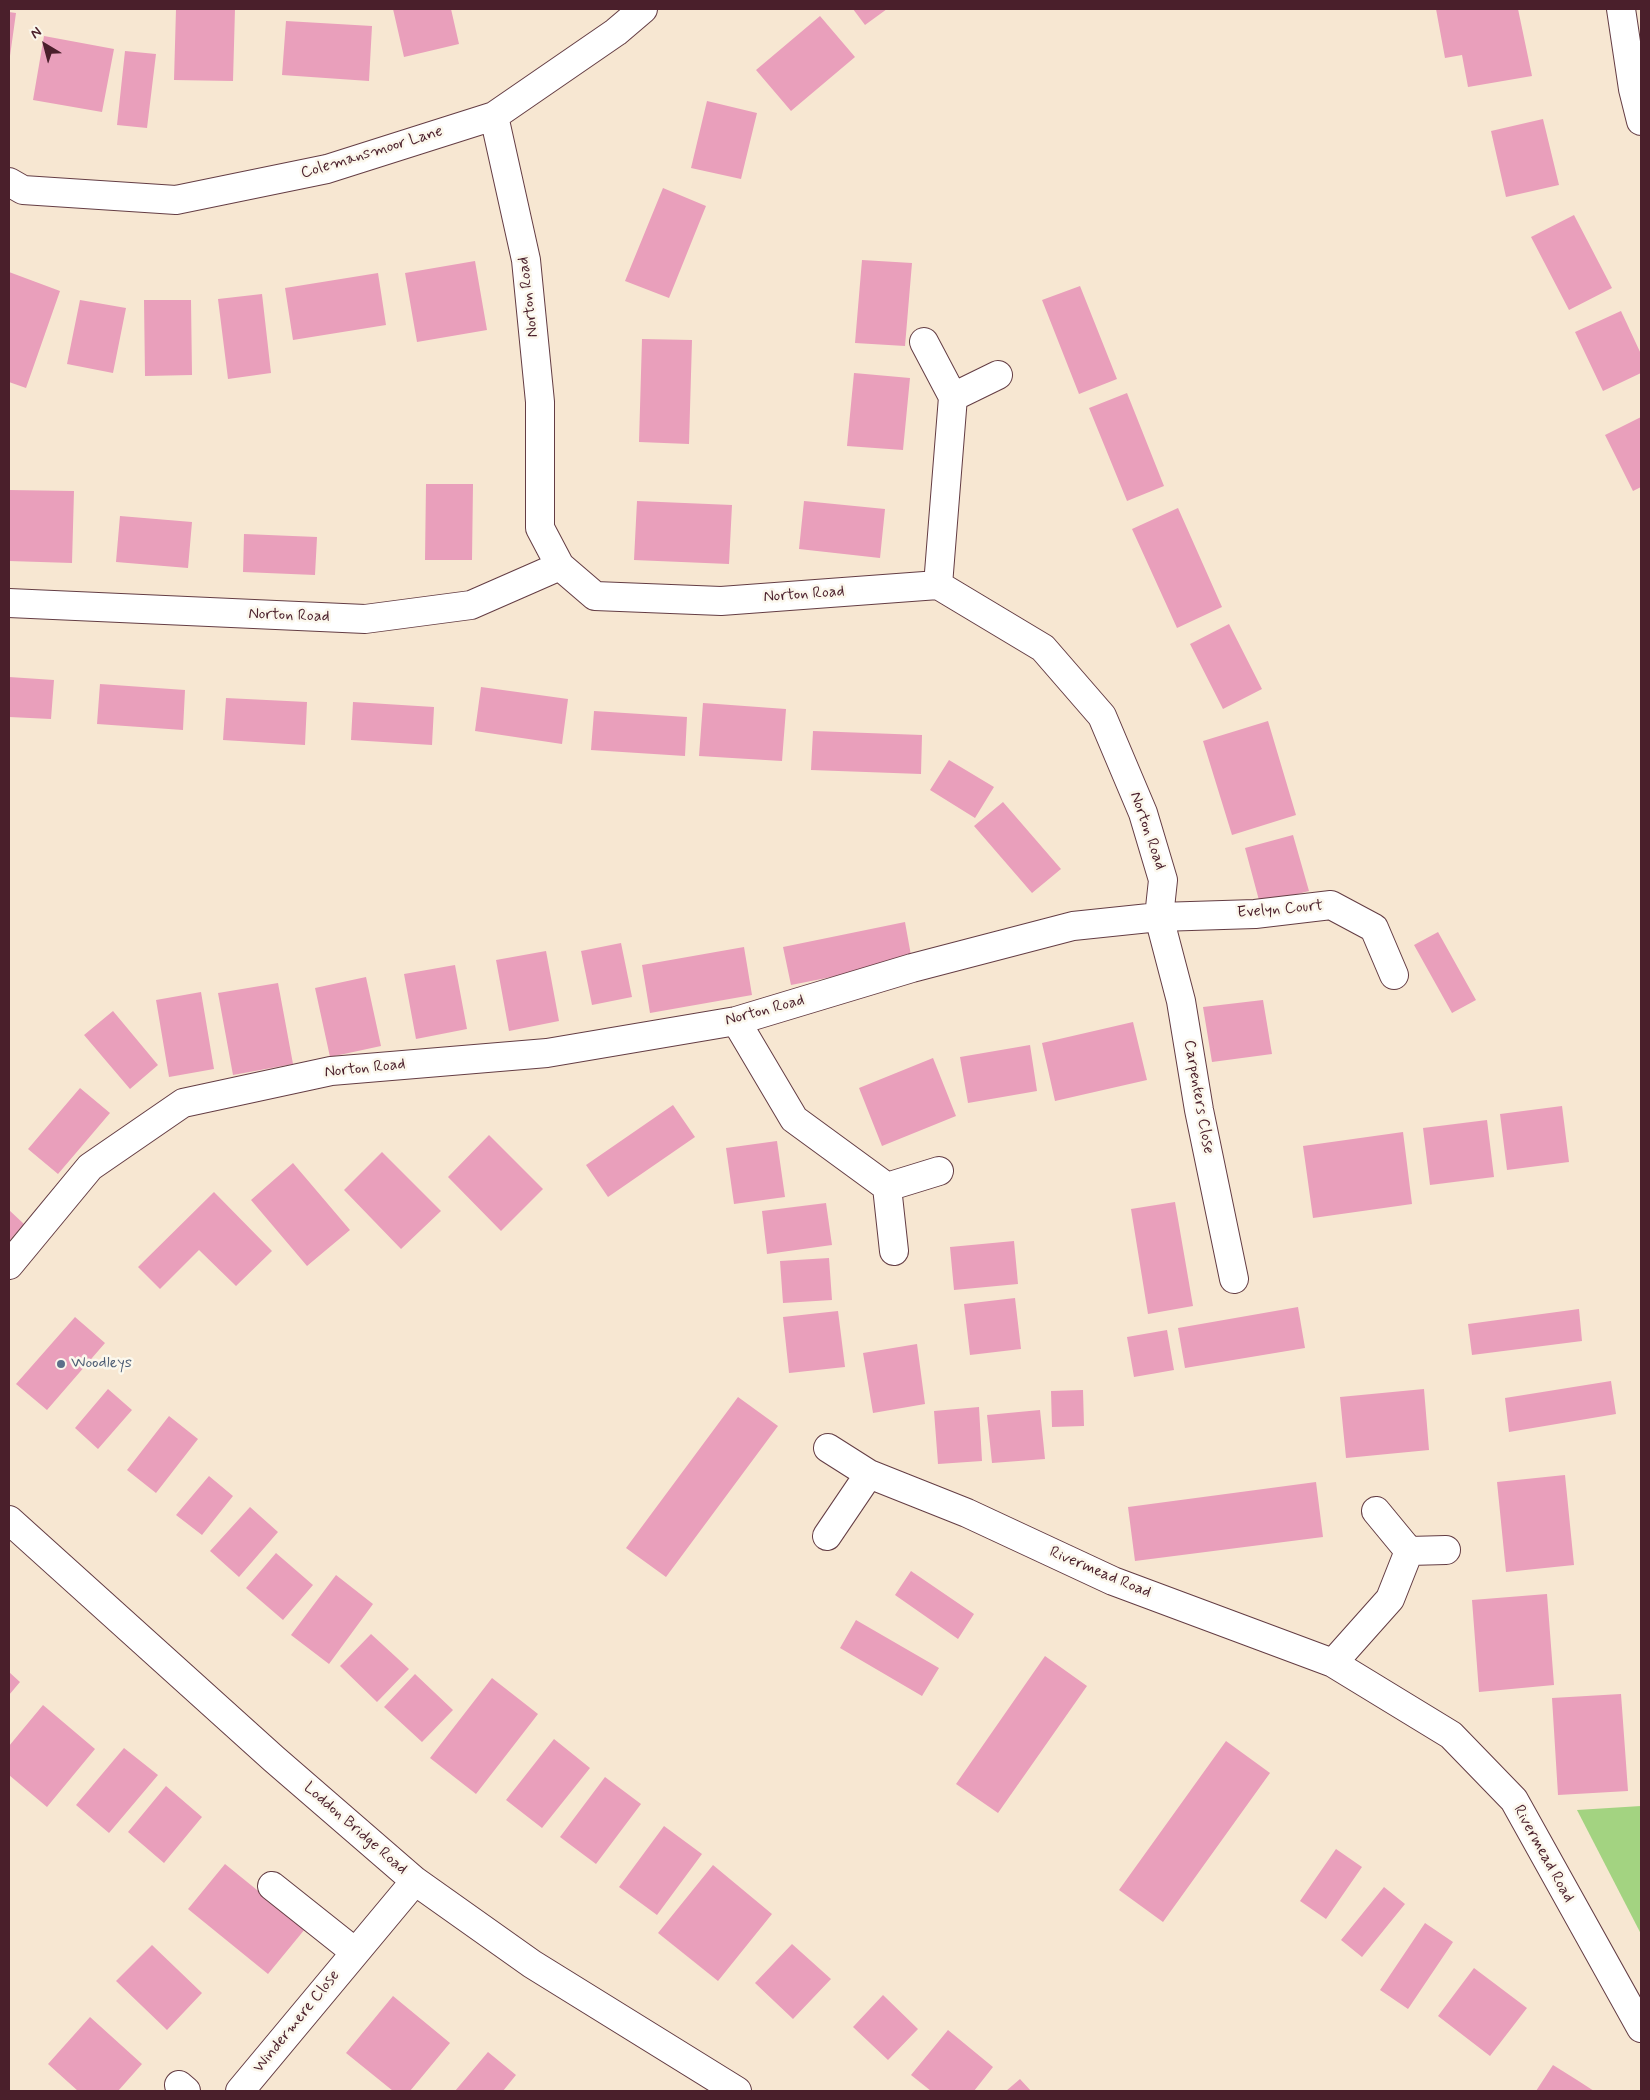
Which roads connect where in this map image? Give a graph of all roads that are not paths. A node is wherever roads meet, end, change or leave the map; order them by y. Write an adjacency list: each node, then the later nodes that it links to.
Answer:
1 (644, 9): 3 (street, Colemansmoor Lane)
2 (1621, 9): 4 (street)
3 (494, 116): 5 (street, Colemansmoor Lane); 9 (street, Norton Road)
4 (1641, 121)
5 (9, 182)
6 (924, 342): 8 (street)
7 (998, 375): 8 (street)
8 (953, 397): 10 (street)
9 (560, 566): 10 (street, Norton Road); 11 (street, Norton Road)
10 (938, 585): 12 (street, Norton Road)
11 (9, 603)
12 (1159, 917): 13 (street, Evelyn Court); 14 (street, Norton Road); 19 (street, Carpenters Close)
13 (1394, 976)
14 (736, 1021): 16 (street); 18 (street, Norton Road)
15 (939, 1171): 16 (street)
16 (887, 1187): 17 (street)
17 (894, 1251)
18 (9, 1265)
19 (1234, 1278)
20 (828, 1448): 21 (street, Rivermead Road)
21 (870, 1474): 24 (street); 27 (street, Rivermead Road)
22 (1376, 1511): 26 (street)
23 (9, 1520): 28 (street, Loddon Bridge Road)
24 (827, 1536)
25 (1446, 1550): 26 (street)
26 (1409, 1551): 27 (street)
27 (1333, 1663): 31 (street, Rivermead Road)
28 (415, 1881): 30 (street, Windermere Close); 33 (street, Loddon Bridge Road)
29 (272, 1886): 30 (street)
30 (355, 1952): 32 (street, Windermere Close)
31 (1641, 2028)
32 (240, 2091)
33 (737, 2091)

